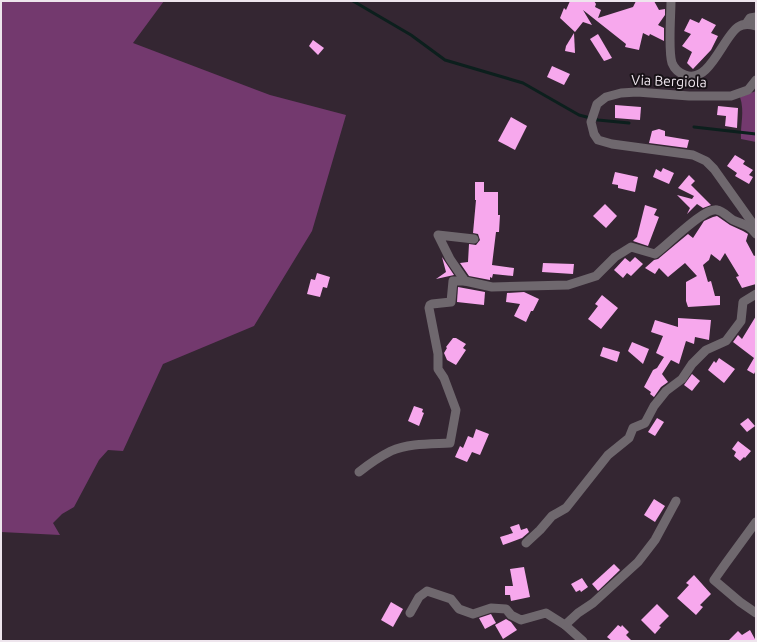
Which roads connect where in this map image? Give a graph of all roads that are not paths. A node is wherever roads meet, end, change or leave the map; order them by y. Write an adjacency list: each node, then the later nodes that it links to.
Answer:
1 (671, 1): 3 (street, Via Bergiola)
2 (756, 17): 3 (street)
3 (746, 24): 4 (street)
4 (756, 26)
5 (756, 80): 6 (street, Via Bergiola)
6 (756, 228)
7 (756, 234): 9 (street)
8 (474, 239): 9 (street)
9 (465, 281): 11 (street)
10 (756, 294): 14 (street)
11 (359, 472)
12 (676, 501): 17 (street)
13 (756, 522): 16 (street)
14 (526, 543)
15 (410, 613): 17 (street)
16 (756, 613)
17 (565, 625): 18 (street)
18 (583, 641)

